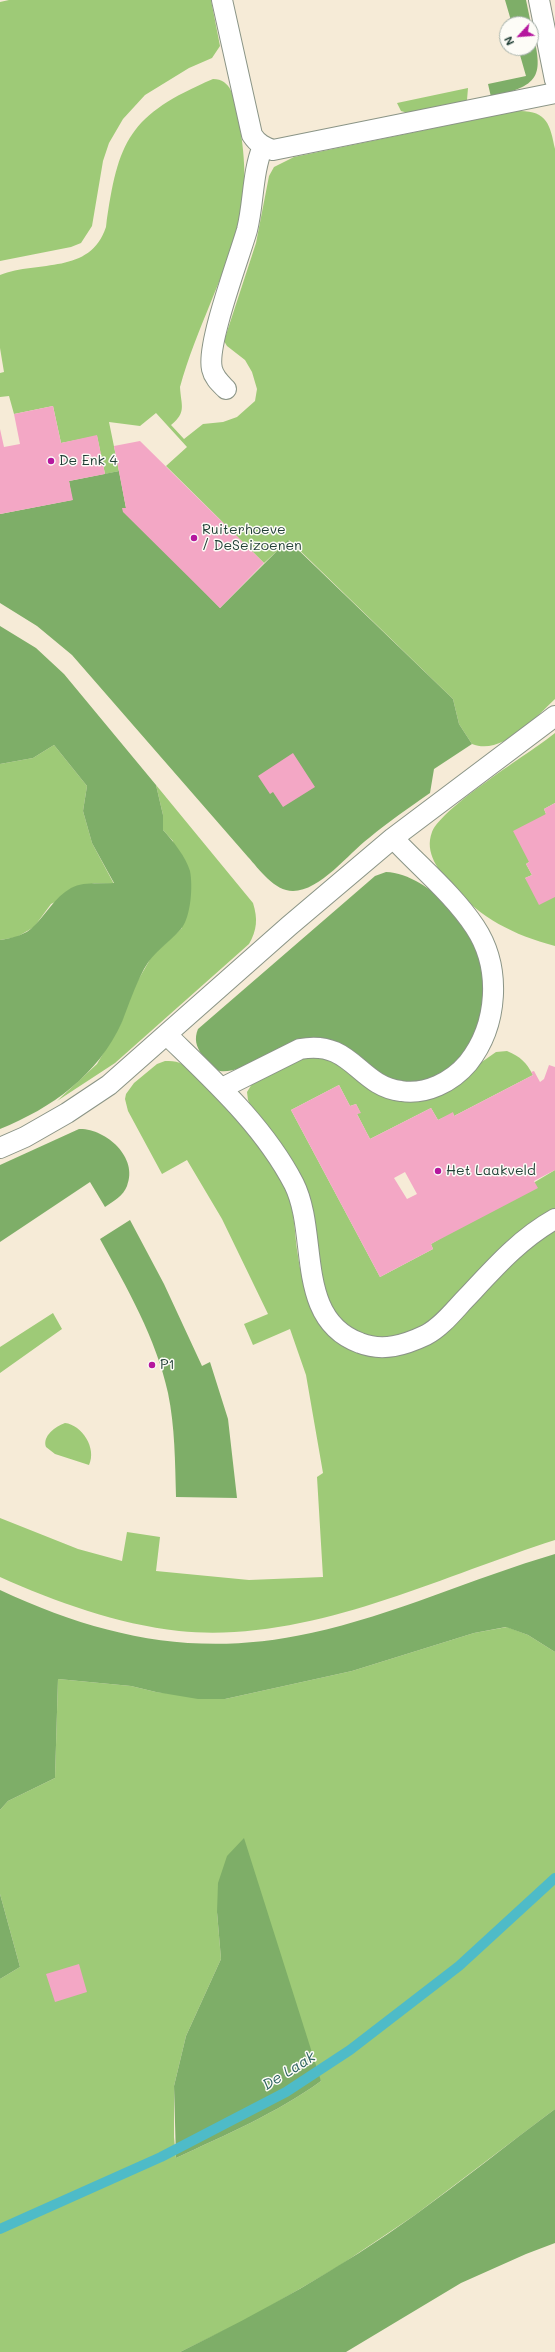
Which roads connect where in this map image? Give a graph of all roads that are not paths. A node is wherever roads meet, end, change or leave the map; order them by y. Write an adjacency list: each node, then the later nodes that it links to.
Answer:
1 (222, 0): 5 (lane)
2 (539, 0): 3 (lane)
3 (555, 80)
4 (555, 93): 5 (lane)
5 (263, 146): 6 (lane)
6 (226, 388)
7 (555, 716): 8 (lane)
8 (393, 838): 9 (lane); 10 (lane)
9 (167, 1035): 10 (lane); 11 (lane)
10 (222, 1088): 12 (lane)
11 (0, 1148)
12 (555, 1219)

